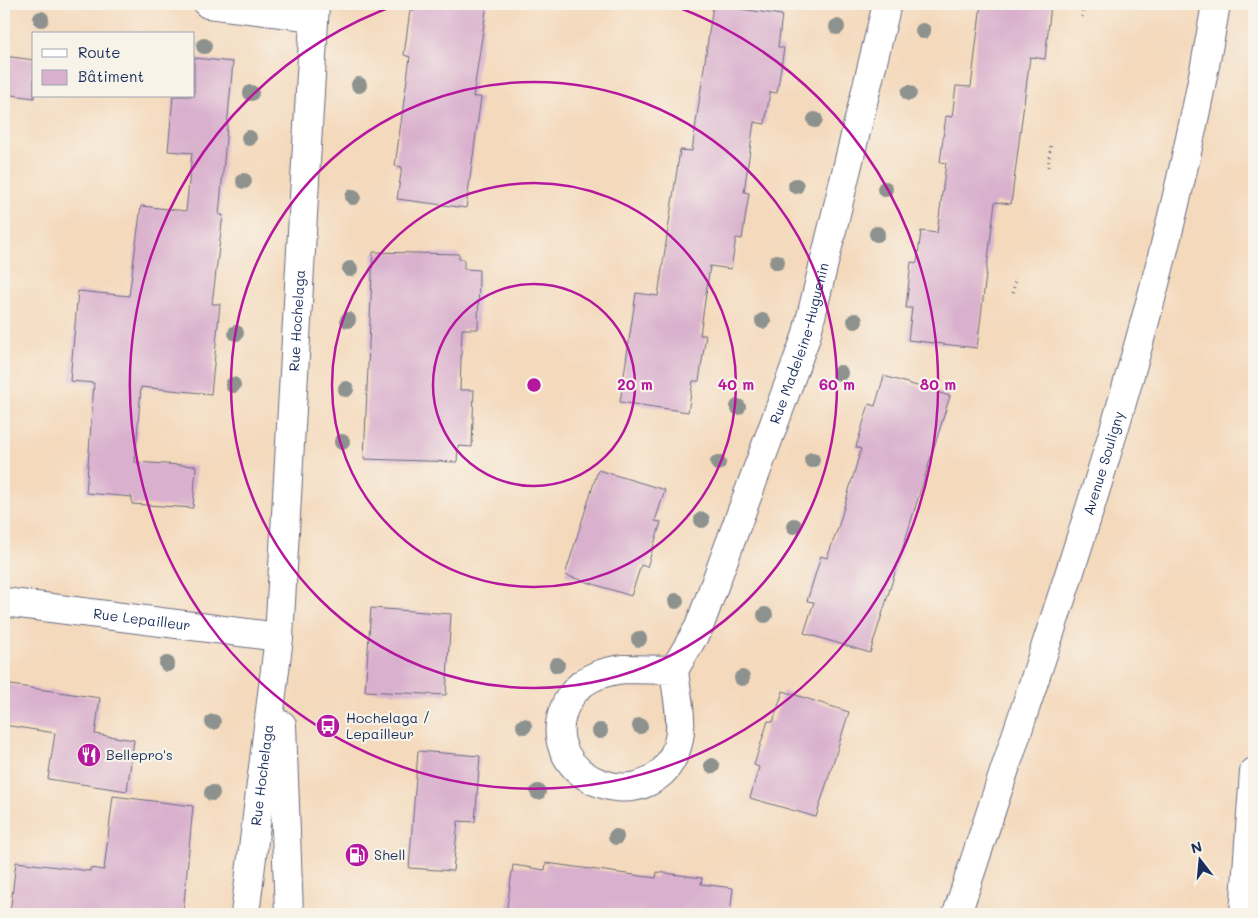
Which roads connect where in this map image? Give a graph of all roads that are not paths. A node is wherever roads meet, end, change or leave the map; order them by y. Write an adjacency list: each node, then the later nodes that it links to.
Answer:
1 (208, 4): 4 (main road)
2 (887, 4): 7 (main road, Rue Madeleine-Huguenin)
3 (1216, 4): 11 (main road, Avenue Souligny)
4 (315, 11): 6 (main road, Rue Hochelaga)
5 (4, 602): 6 (main road, Rue Lepailleur)
6 (279, 636): 9 (main road, Rue Hochelaga); 10 (main road, Rue Hochelaga)
7 (674, 670): 7 (main road)
8 (1254, 772): 12 (main road)
9 (245, 914)
10 (289, 914)
11 (957, 914)
12 (1244, 914)

